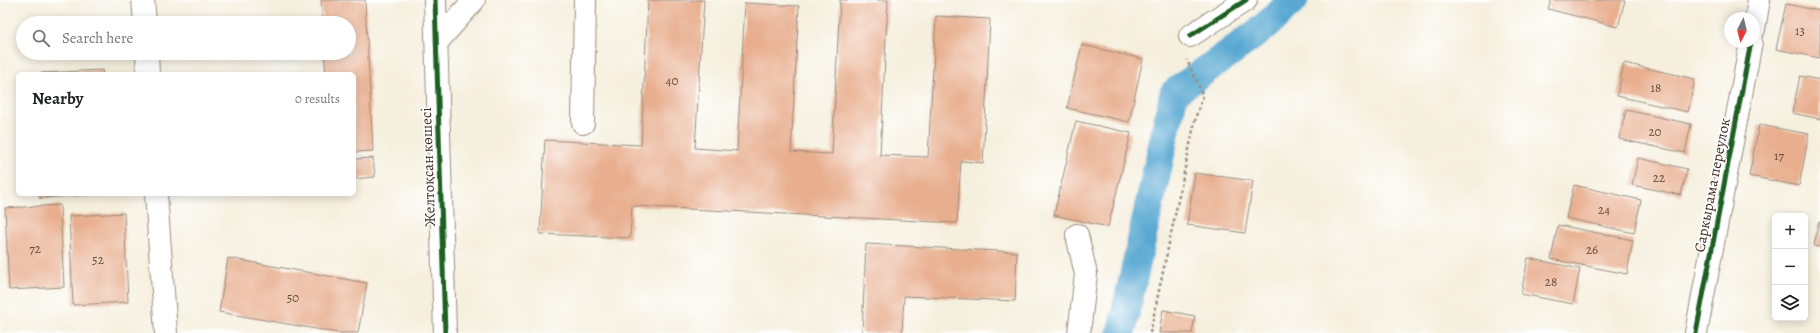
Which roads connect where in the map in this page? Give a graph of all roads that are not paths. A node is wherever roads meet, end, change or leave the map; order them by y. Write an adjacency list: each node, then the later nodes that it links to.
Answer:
1 (143, 0): 8 (street)
2 (436, 0): 9 (street, Желтоқсан көшесі)
3 (474, 0): 9 (street)
4 (585, 0): 14 (street)
5 (1246, 0): 10 (street)
6 (1760, 0): 7 (street)
7 (1758, 12)
8 (144, 16)
9 (437, 42): 18 (street, Желтоқсан көшесі)
10 (1188, 46)
11 (1751, 48): 20 (street, Саркырама переулок)
12 (147, 60): 13 (street)
13 (148, 72)
14 (583, 123)
15 (156, 196): 17 (street)
16 (1077, 235): 19 (street)
17 (166, 333)
18 (445, 333)
19 (1079, 333)
20 (1696, 333)

